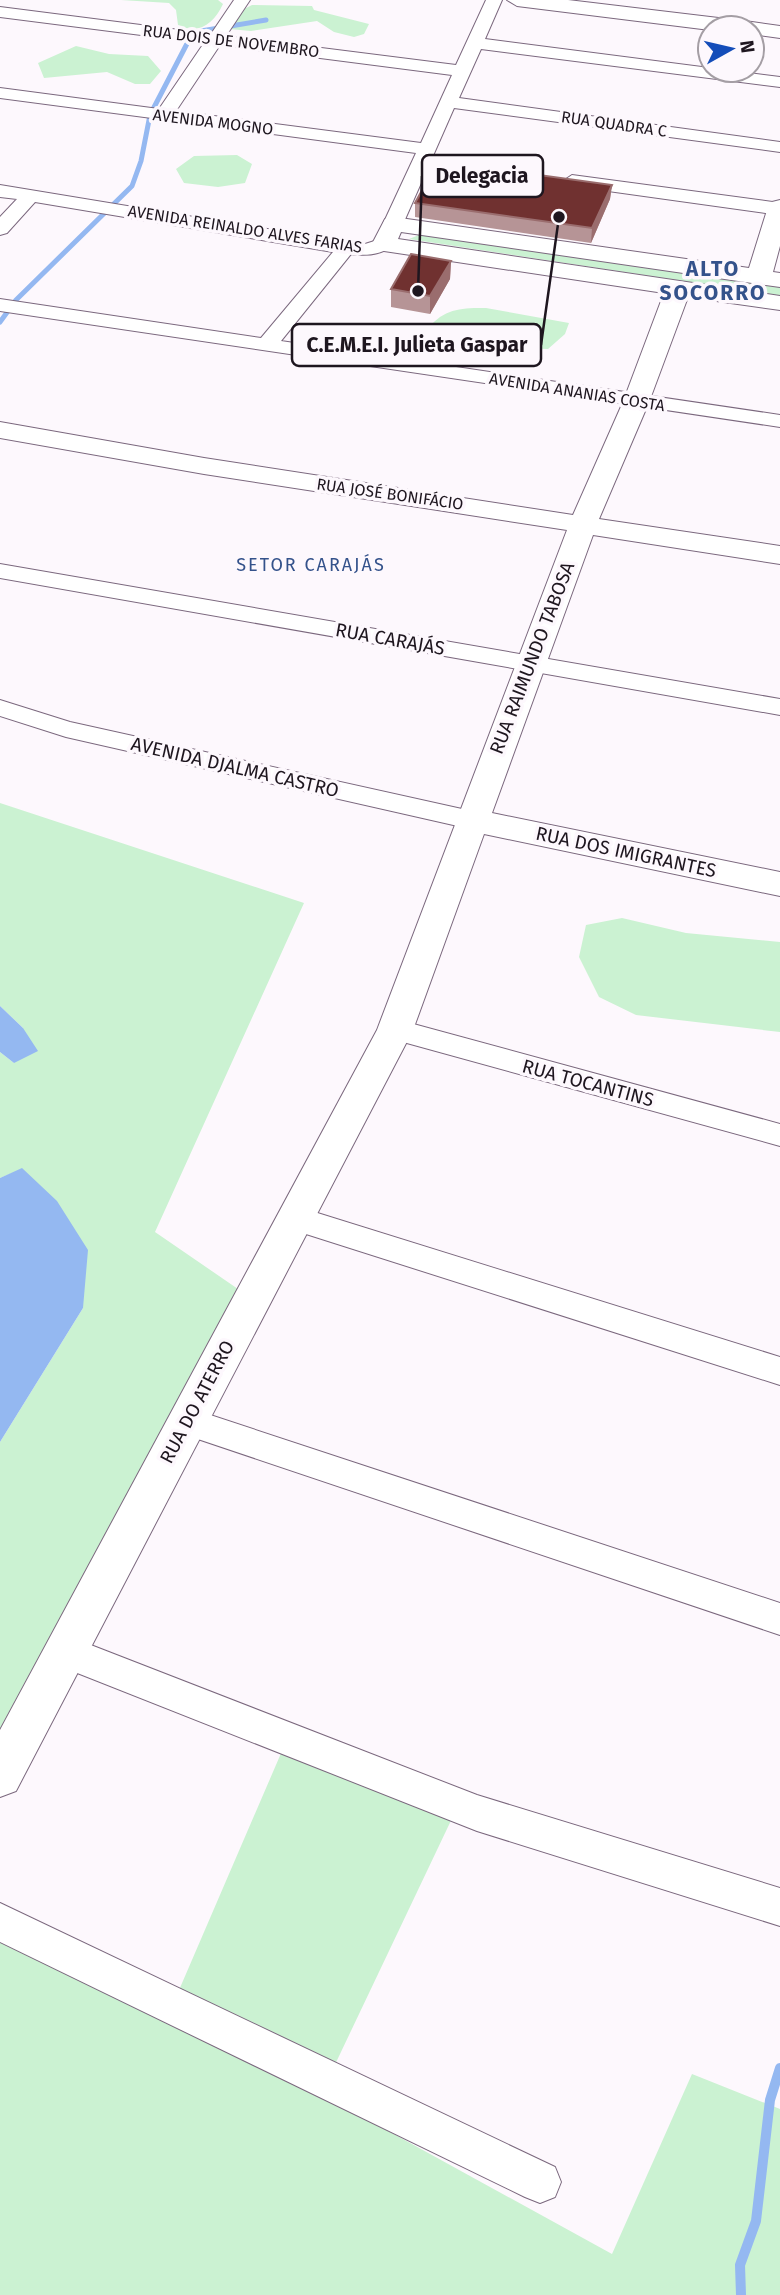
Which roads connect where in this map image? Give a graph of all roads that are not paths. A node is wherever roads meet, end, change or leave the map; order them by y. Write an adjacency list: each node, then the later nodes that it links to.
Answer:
1 (242, 0): 6 (street)
2 (494, 0): 7 (street)
3 (517, 0): 5 (street)
4 (0, 12): 6 (street, RUA DOIS DE NOVEMBRO)
5 (696, 22)
6 (217, 32): 8 (street, RUA DOIS DE NOVEMBRO); 12 (street)
7 (475, 43): 8 (street); 9 (street)
8 (462, 71): 11 (street)
9 (780, 82)
10 (0, 93): 12 (street, AVENIDA MOGNO)
11 (449, 102): 13 (street, RUA QUADRA C); 14 (street)
12 (160, 115): 14 (street, AVENIDA MOGNO)
13 (780, 147)
14 (428, 157): 20 (street)
15 (559, 179): 18 (street)
16 (0, 191): 17 (street, AVENIDA REINALDO ALVES FARIAS)
17 (30, 196): 19 (street); 21 (street, AVENIDA REINALDO ALVES FARIAS)
18 (780, 208): 22 (street)
19 (0, 229)
20 (388, 234): 21 (street, AVENIDA REINALDO ALVES FARIAS); 22 (street, AVENIDA REINALDO ALVES FARIAS); 23 (street, AVENIDA REINALDO ALVES FARIAS)
21 (346, 248): 26 (street)
22 (769, 278)
23 (678, 289): 24 (street, AVENIDA REINALDO ALVES FARIAS); 27 (street, RUA RAIMUNDO TABOSA)
24 (780, 303)
25 (2, 306): 26 (street, AVENIDA ANANIAS COSTA)
26 (267, 344): 27 (street, AVENIDA ANANIAS COSTA)
27 (636, 402): 28 (street, AVENIDA ANANIAS COSTA); 30 (street, RUA RAIMUNDO TABOSA)
28 (780, 421)
29 (0, 430): 30 (street, RUA JOSÉ BONIFÁCIO)
30 (583, 524): 31 (street, RUA JOSÉ BONIFÁCIO); 33 (street, RUA RAIMUNDO TABOSA)
31 (780, 555)
32 (0, 571): 33 (street, RUA CARAJÁS)
33 (530, 664): 34 (street, RUA CARAJÁS); 36 (street, RUA RAIMUNDO TABOSA)
34 (780, 707)
35 (0, 708): 36 (street, AVENIDA DJALMA CASTRO)
36 (471, 820): 37 (street, RUA DOS IMIGRANTES); 38 (street, RUA RAIMUNDO TABOSA)
37 (780, 884)
38 (395, 1030): 39 (street, RUA TOCANTINS); 40 (street, RUA DO ATERRO)
39 (780, 1135)
40 (295, 1218): 41 (street); 42 (street, RUA DO ATERRO)
41 (780, 1371)
42 (186, 1421): 43 (street); 44 (street, RUA DO ATERRO)
43 (780, 1619)
44 (65, 1651): 45 (street, RUA DO ATERRO); 46 (street)
45 (0, 1776)
46 (780, 1907)
47 (0, 1922): 48 (street)
48 (540, 2182)

